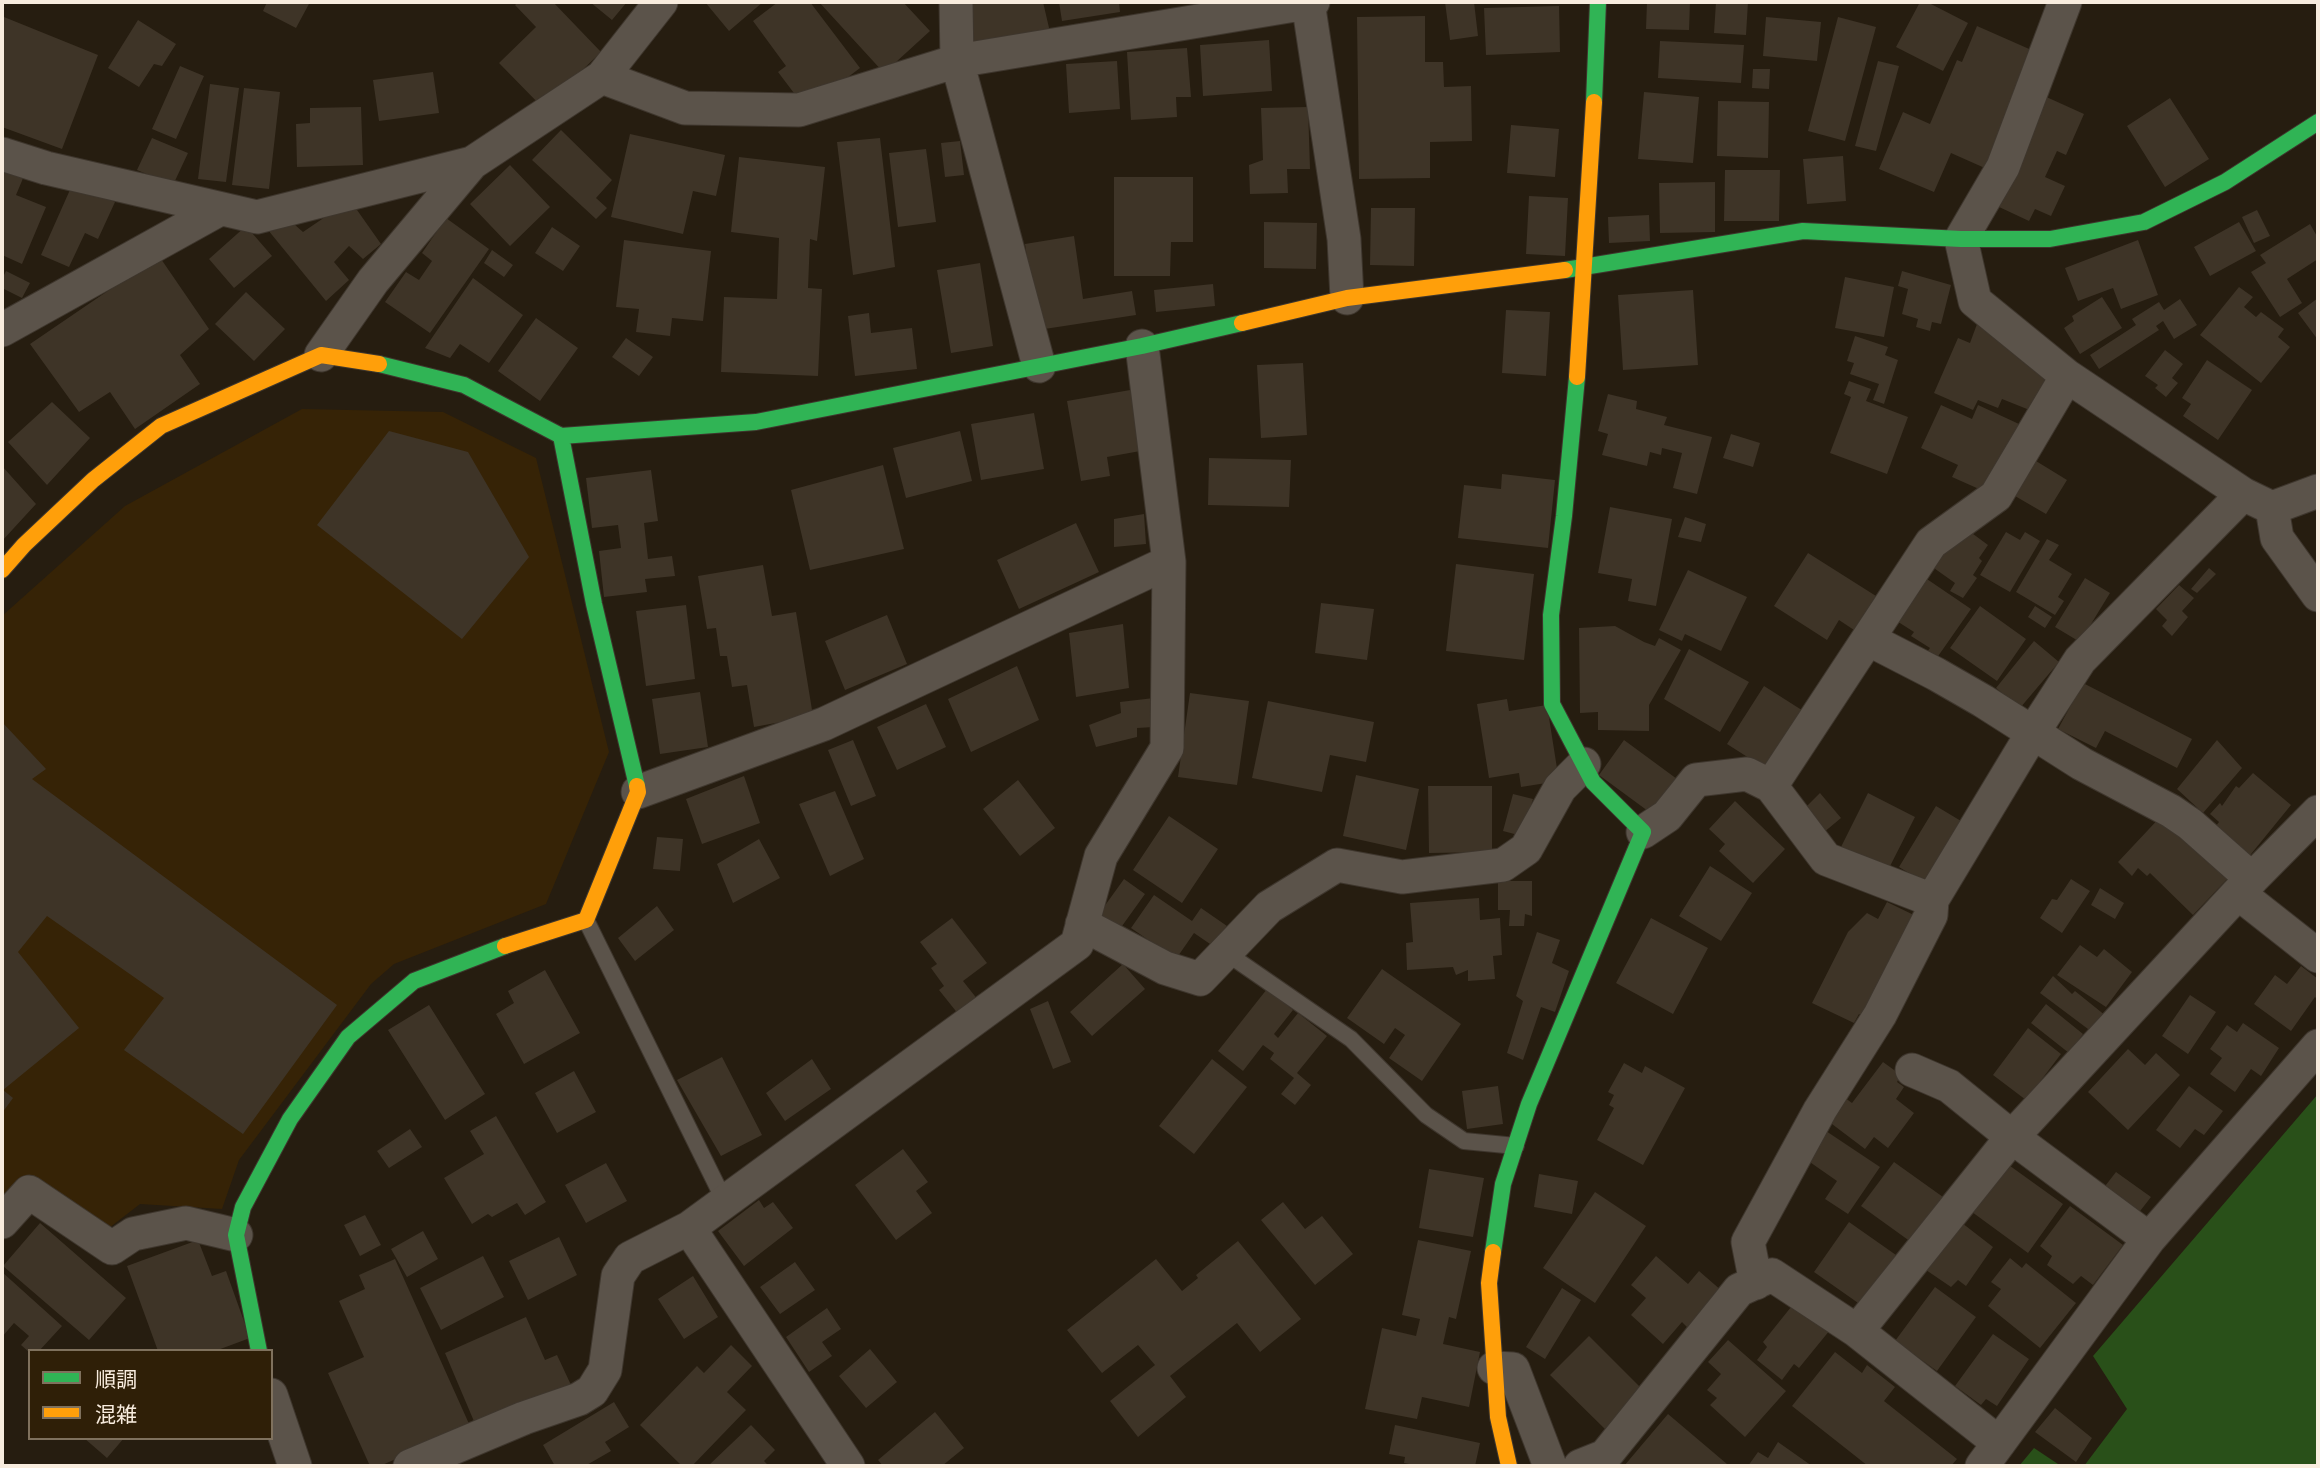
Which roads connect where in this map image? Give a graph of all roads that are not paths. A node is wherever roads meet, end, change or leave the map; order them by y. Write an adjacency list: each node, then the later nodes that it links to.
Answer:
1 (661, 2): 8 (street)
2 (956, 2): 7 (street)
3 (1308, 2): 4 (street); 7 (street); 15 (street)
4 (1313, 2)
5 (1598, 2): 14 (street)
6 (2066, 2): 13 (street)
7 (957, 61): 8 (street); 19 (street)
8 (602, 77): 11 (street)
9 (2318, 122): 13 (street)
10 (2, 154): 12 (street)
11 (472, 163): 12 (street); 18 (street)
12 (220, 209): 16 (street)
13 (1961, 239): 14 (street); 20 (street)
14 (1586, 267): 15 (street); 29 (street)
15 (1348, 298): 17 (street)
16 (2, 330)
17 (1142, 346): 19 (street); 24 (street)
18 (321, 355): 21 (street); 25 (street)
19 (1040, 366): 21 (street)
20 (2067, 376): 23 (street); 27 (street)
21 (561, 436): 31 (street)
22 (2318, 491): 23 (street)
23 (2257, 501): 26 (street); 28 (street)
24 (1169, 562): 31 (street); 37 (street)
25 (2, 570)
26 (2318, 595)
27 (1868, 639): 28 (street); 30 (street)
28 (2032, 734): 34 (street); 35 (street)
29 (1584, 764): 33 (street); 38 (street)
30 (1771, 786): 33 (street); 35 (street)
31 (639, 792): 36 (street)
32 (2318, 812): 34 (street)
33 (1643, 832): 43 (street)
34 (2245, 886): 39 (street); 42 (street)
35 (1932, 900): 49 (street)
36 (586, 920): 44 (lane); 47 (street)
37 (1082, 924): 38 (street); 44 (street)
38 (1225, 952): 43 (lane)
39 (2318, 956)
40 (2318, 1046): 48 (street)
41 (1912, 1070): 42 (street)
42 (2012, 1137): 48 (street); 50 (street)
43 (1516, 1146): 52 (street)
44 (724, 1202): 46 (street)
45 (2, 1222): 47 (street)
46 (689, 1228): 56 (street); 57 (street)
47 (236, 1235): 51 (street)
48 (2150, 1239): 54 (street)
49 (1756, 1283): 50 (street); 60 (street)
50 (1857, 1331): 54 (street)
51 (259, 1349)
52 (1494, 1368): 58 (street); 59 (street)
53 (273, 1401): 55 (street)
54 (1991, 1455)
55 (295, 1466)
56 (413, 1466)
57 (848, 1466)
58 (1509, 1466)
59 (1550, 1466)
60 (1580, 1466)

